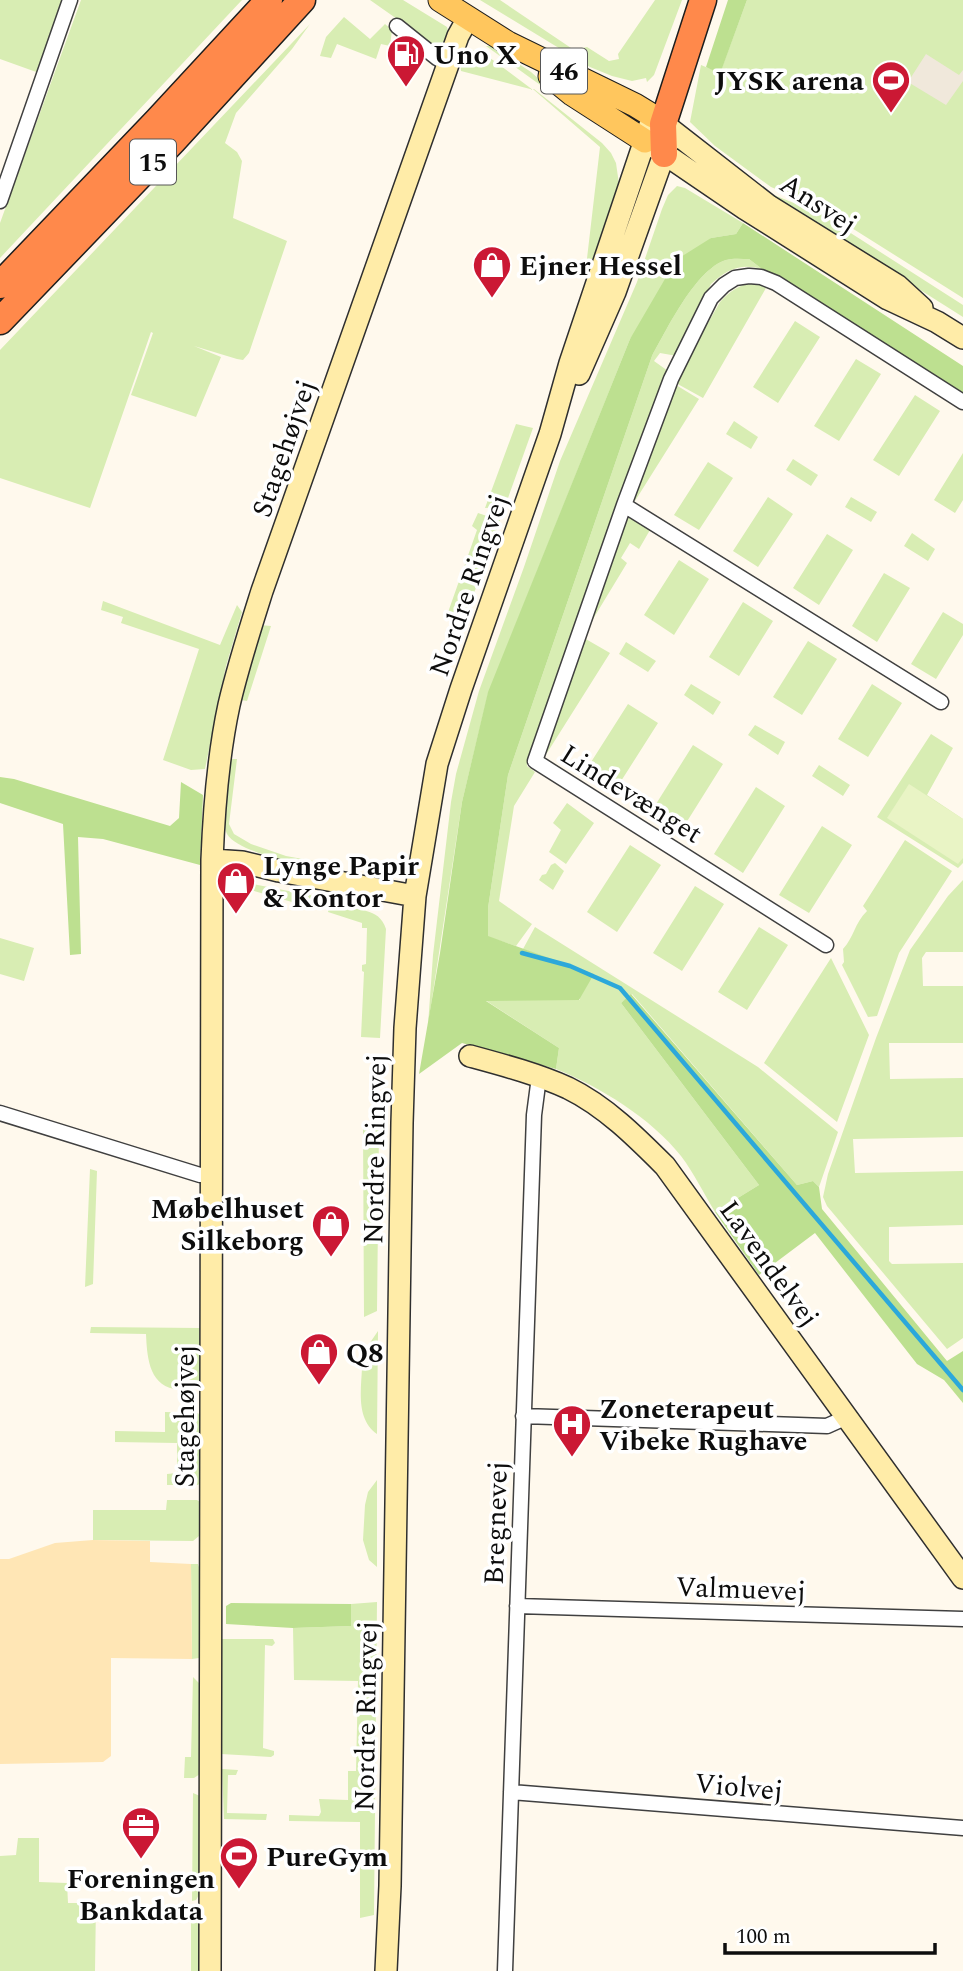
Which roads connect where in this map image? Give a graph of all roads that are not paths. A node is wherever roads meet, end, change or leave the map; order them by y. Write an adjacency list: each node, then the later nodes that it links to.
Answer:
1 (70, 0): 12 (street)
2 (269, 0): 13 (highway, 15)
3 (302, 0): 14 (highway, 15)
4 (440, 0): 8 (main road, 46)
5 (695, 0): 11 (highway)
6 (703, 0): 11 (highway)
7 (715, 0): 11 (highway)
8 (468, 18): 10 (street, Stagehøjvej); 11 (main road, 46)
9 (397, 26): 10 (street)
10 (448, 64): 20 (street, Stagehøjvej)
11 (659, 136): 15 (street, Ansvej); 17 (street, Nordre Ringvej); 17 (street, Nordre Ringvej)
12 (0, 201)
13 (0, 285)
14 (0, 321)
15 (963, 338)
16 (963, 402): 18 (street, Lindevænget)
17 (550, 434): 21 (street, Nordre Ringvej)
18 (624, 505): 19 (street); 22 (street, Lindevænget)
19 (941, 702)
20 (212, 860): 21 (street); 26 (street, Stagehøjvej)
21 (415, 896): 34 (street, Nordre Ringvej)
22 (826, 945)
23 (470, 1056): 24 (street, Lavendelvej)
24 (539, 1077): 27 (street, Bregnevej); 28 (street, Lavendelvej)
25 (0, 1113): 26 (street)
26 (211, 1175): 35 (street, Stagehøjvej)
27 (523, 1416): 28 (street); 30 (street, Bregnevej)
28 (847, 1417): 29 (street, Lavendelvej)
29 (963, 1578)
30 (517, 1606): 31 (street, Valmuevej); 32 (street, Bregnevej)
31 (963, 1619)
32 (511, 1792): 33 (street, Violvej); 38 (street, Bregnevej)
33 (963, 1829)
34 (390, 1886): 36 (street, Nordre Ringvej); 37 (street, Nordre Ringvej)
35 (210, 1971)
36 (386, 1971)
37 (399, 1971)
38 (505, 1971)

